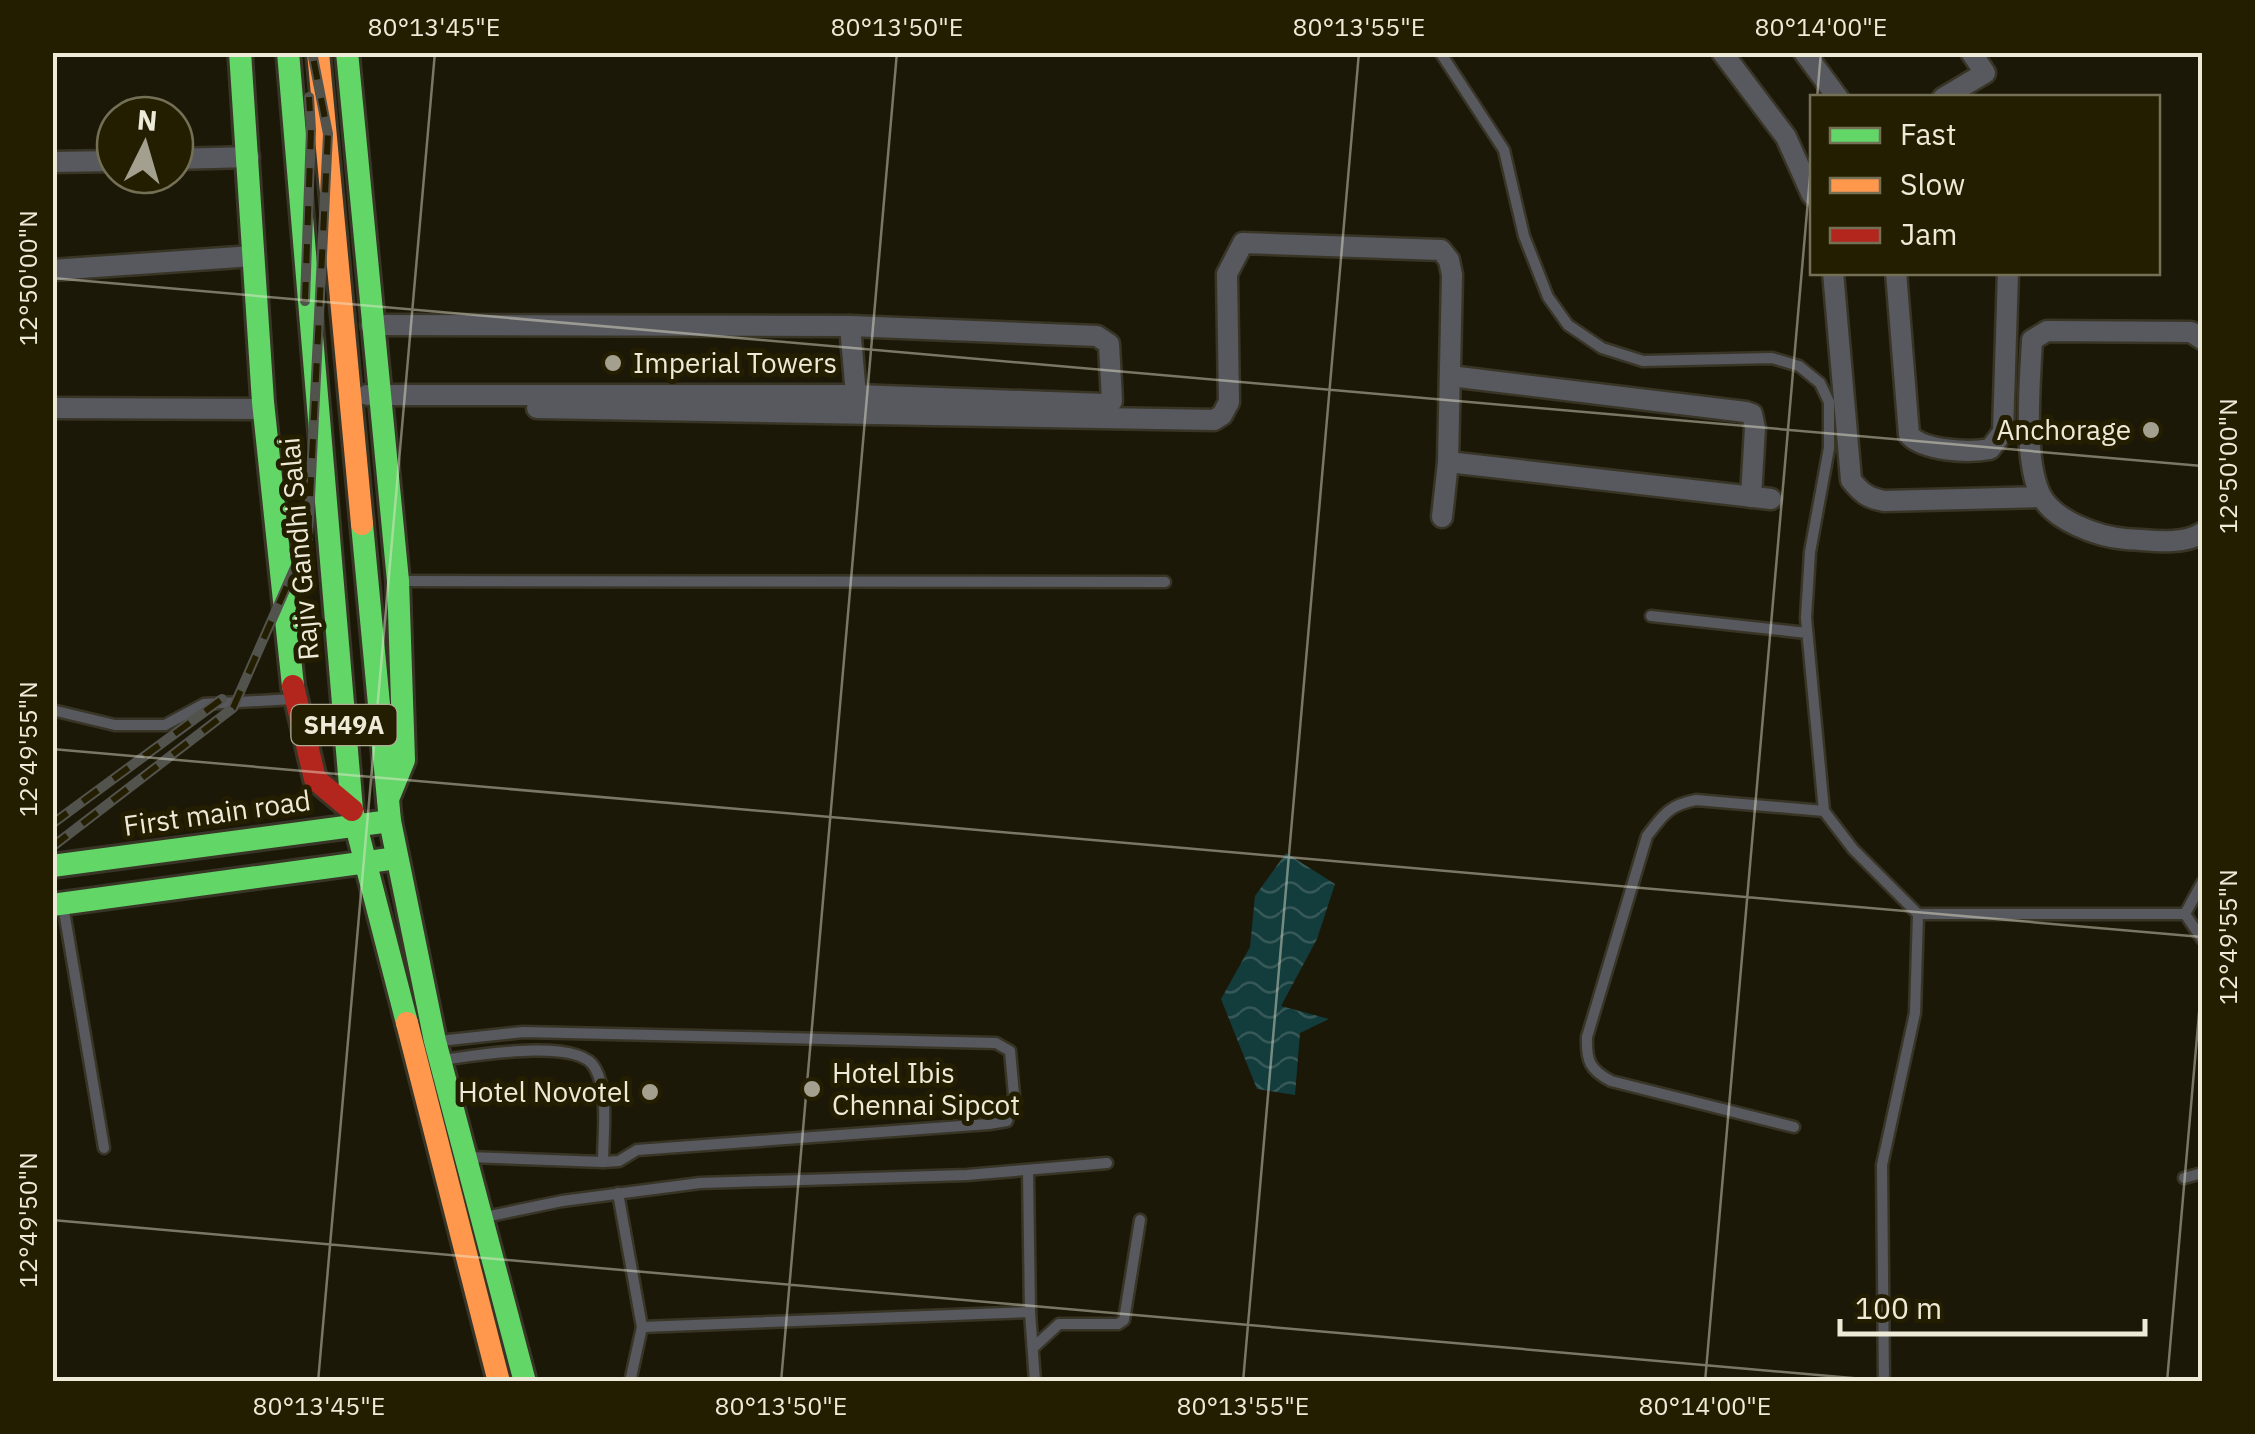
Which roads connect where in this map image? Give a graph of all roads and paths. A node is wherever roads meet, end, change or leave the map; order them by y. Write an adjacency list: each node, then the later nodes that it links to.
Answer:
1 (240, 52): 11 (main road)
2 (288, 52): 44 (main road, Rajiv Gandhi Salai / SH49A)
3 (318, 52): 27 (main road, SH49A)
4 (347, 52): 21 (main road)
5 (1440, 52): 39 (lane)
6 (1722, 52): 15 (street)
7 (1804, 52): 9 (street)
8 (1971, 52): 10 (street)
9 (1836, 95)
10 (1947, 95)
11 (249, 157): 12 (street); 16 (main road)
12 (195, 158)
13 (95, 161): 14 (street)
14 (52, 162)
15 (1810, 191)
16 (253, 256): 17 (street); 31 (main road)
17 (52, 270)
18 (1833, 275): 33 (street)
19 (1896, 275): 28 (street)
20 (2008, 275): 28 (street)
21 (371, 325): 22 (street); 26 (main road)
22 (850, 326): 25 (street); 25 (street)
23 (2202, 339): 30 (street)
24 (1450, 376): 26 (street); 32 (street); 32 (street)
25 (856, 395): 26 (street)
26 (381, 399): 27 (street); 36 (main road)
27 (349, 402): 42 (main road, SH49A)
28 (2004, 405): 30 (street)
29 (52, 408): 31 (street)
30 (2029, 408): 33 (street)
31 (264, 410): 40 (main road)
32 (1448, 462): 34 (street)
33 (2041, 497): 35 (street)
34 (1442, 517)
35 (2202, 533)
36 (398, 581): 37 (lane); 42 (main road)
37 (1164, 582)
38 (1652, 616): 39 (lane)
39 (1807, 633): 43 (lane)
40 (294, 699): 41 (lane); 44 (main road)
41 (52, 710)
42 (390, 810): 44 (main road, First main road); 45 (main road, SH49A)
43 (1824, 811): 50 (lane); 55 (lane)
44 (353, 818): 46 (main road, Rajiv Gandhi Salai / SH49A); 47 (main road, First main road)
45 (396, 858): 46 (main road); 54 (main road, SH49A)
46 (364, 862): 49 (main road); 53 (main road, Rajiv Gandhi Salai / SH49A)
47 (52, 866)
48 (2202, 884): 51 (lane)
49 (58, 904): 56 (lane)
50 (1918, 914): 51 (lane); 73 (lane)
51 (2185, 914): 52 (lane)
52 (2202, 939)
53 (412, 1048): 54 (lane); 69 (main road, Rajiv Gandhi Salai / SH49A)
54 (438, 1051): 57 (main road, SH49A); 58 (lane); 58 (lane)
55 (1794, 1127)
56 (104, 1148)
57 (467, 1156): 58 (lane); 64 (main road, SH49A)
58 (603, 1162)
59 (1108, 1163): 60 (lane)
60 (1028, 1170): 63 (lane); 66 (lane)
61 (2202, 1173): 62 (lane)
62 (2184, 1178)
63 (618, 1193): 64 (lane); 67 (lane)
64 (484, 1218): 70 (main road, SH49A)
65 (1140, 1220): 68 (lane)
66 (1030, 1312): 67 (lane); 68 (lane)
67 (642, 1327): 71 (lane)
68 (1034, 1347): 72 (lane)
69 (499, 1382)
70 (524, 1382)
71 (630, 1382)
72 (1035, 1382)
73 (1884, 1382)

